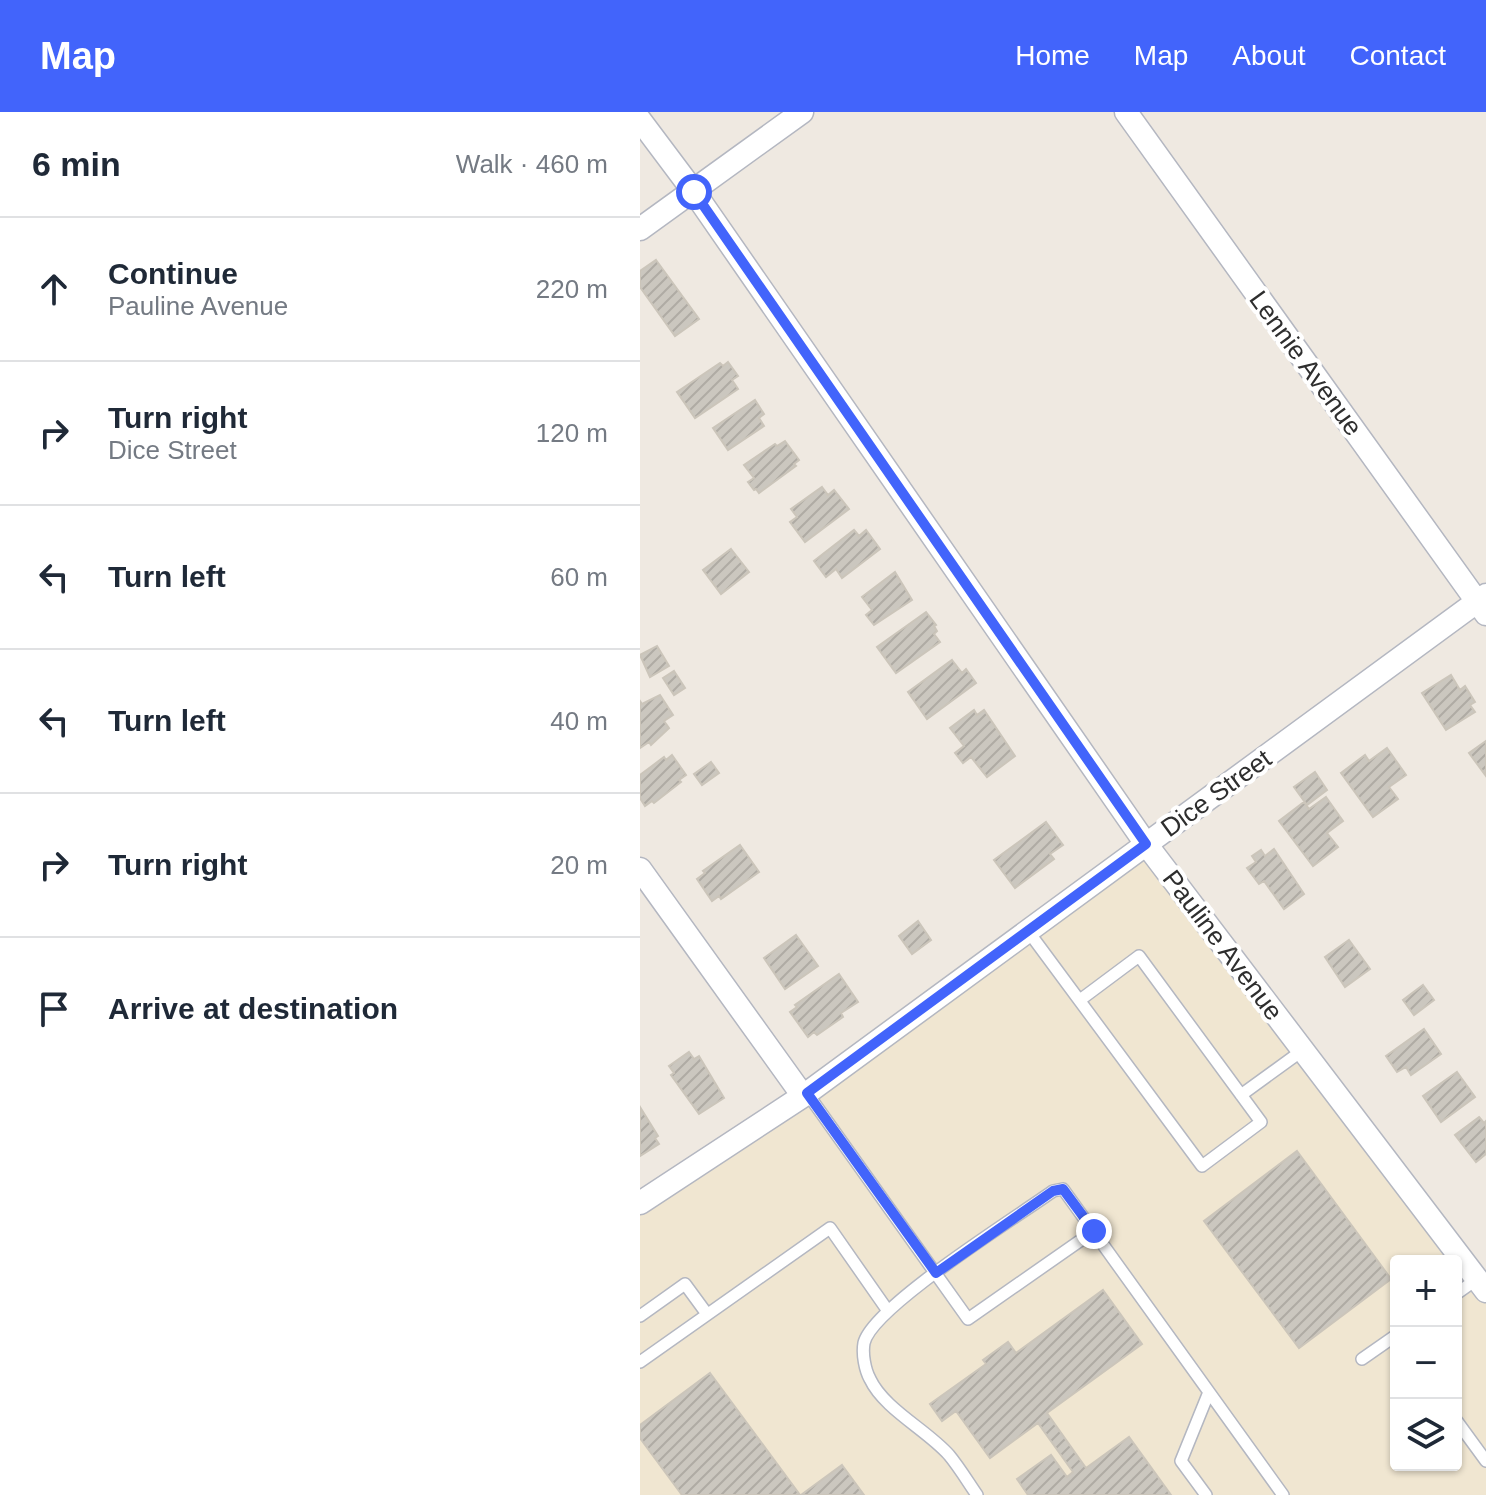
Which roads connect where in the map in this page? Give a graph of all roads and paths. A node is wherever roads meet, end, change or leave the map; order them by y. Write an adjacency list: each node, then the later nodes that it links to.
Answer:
1 (802, 112): 4 (street)
2 (1126, 112): 6 (street, Lennie Avenue)
3 (640, 120): 4 (street, Pauline Avenue)
4 (694, 192): 5 (street); 7 (street, Pauline Avenue)
5 (640, 229)
6 (1483, 604): 7 (street, Dice Street)
7 (1146, 844): 9 (street, Dice Street); 11 (street, Pauline Avenue)
8 (640, 869): 12 (street)
9 (1028, 931): 10 (lane); 12 (street, Dice Street)
10 (1080, 1000): 13 (lane); 13 (lane)
11 (1303, 1050): 13 (lane); 17 (street, Pauline Avenue)
12 (805, 1094): 14 (street, Dice Street); 16 (lane)
13 (1241, 1095)
14 (640, 1203)
15 (1094, 1231): 16 (lane); 16 (lane); 25 (lane)
16 (936, 1273): 19 (lane)
17 (1481, 1285): 18 (lane)
18 (1462, 1292)
19 (888, 1311): 20 (lane); 28 (lane)
20 (707, 1314): 21 (lane); 24 (lane)
21 (640, 1316)
22 (1390, 1341): 23 (lane)
23 (1362, 1359)
24 (640, 1362)
25 (1209, 1392): 29 (lane); 30 (lane)
26 (1462, 1428): 27 (lane)
27 (1486, 1461)
28 (977, 1495)
29 (1206, 1495)
30 (1283, 1495)

